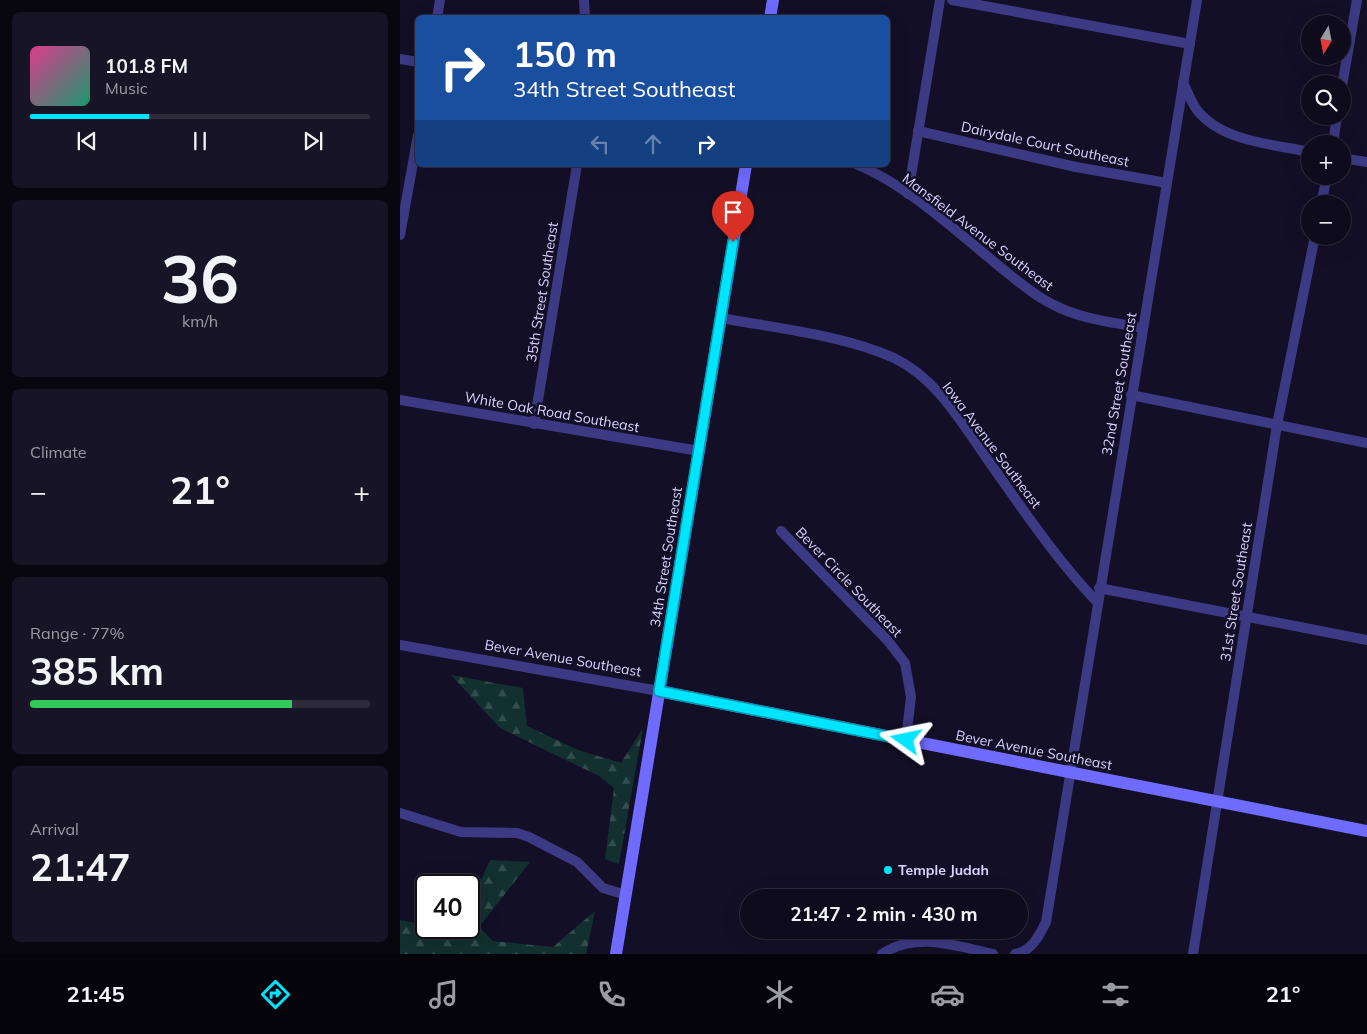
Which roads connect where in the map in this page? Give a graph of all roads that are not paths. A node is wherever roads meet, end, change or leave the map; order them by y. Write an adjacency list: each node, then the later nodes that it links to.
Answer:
1 (440, 0): 8 (street)
2 (584, 0): 9 (street)
3 (773, 0): 10 (street)
4 (940, 0): 16 (street)
5 (952, 0): 11 (street)
6 (1197, 0): 11 (street, 32nd Street Southeast)
7 (1357, 0): 14 (street)
8 (438, 15)
9 (585, 15)
10 (770, 15)
11 (1190, 44): 15 (street, 32nd Street Southeast)
12 (400, 59): 13 (street)
13 (415, 62)
14 (1344, 75)
15 (1183, 82): 17 (street); 24 (street, 32nd Street Southeast)
16 (918, 131): 24 (street, Dairydale Court Southeast); 25 (street)
17 (1301, 150)
18 (415, 151): 26 (street)
19 (1351, 159): 20 (street)
20 (1367, 162)
21 (577, 167): 32 (street, 35th Street Southeast)
22 (746, 167): 28 (street, 34th Street Southeast)
23 (862, 167): 25 (street, Mansfield Avenue Southeast)
24 (1167, 183): 29 (street, 32nd Street Southeast)
25 (908, 194): 29 (street, Mansfield Avenue Southeast)
26 (400, 230)
27 (1313, 245): 33 (street, 31st Street Southeast)
28 (721, 318): 35 (street, 34th Street Southeast); 38 (street, Iowa Avenue Southeast)
29 (1142, 328): 30 (street, 32nd Street Southeast)
30 (1131, 395): 33 (street); 37 (street, 32nd Street Southeast)
31 (400, 400): 32 (street, White Oak Road Southeast)
32 (534, 424): 35 (street, White Oak Road Southeast)
33 (1277, 425): 34 (street); 39 (street, 31st Street Southeast)
34 (1367, 443)
35 (698, 451): 42 (street, 34th Street Southeast)
36 (781, 531): 43 (street, Bever Circle Southeast)
37 (1099, 588): 38 (street, 32nd Street Southeast); 39 (street)
38 (1097, 602): 44 (street, 32nd Street Southeast)
39 (1246, 616): 40 (street); 45 (street, 31st Street Southeast)
40 (1367, 640)
41 (400, 645): 42 (street, Bever Avenue Southeast)
42 (659, 691): 43 (street, Bever Avenue Southeast); 48 (street, 34th Street Southeast)
43 (906, 740): 44 (street, Bever Avenue Southeast)
44 (1070, 772): 45 (street, Bever Avenue Southeast); 52 (street, 32nd Street Southeast)
45 (1216, 801): 47 (street, Bever Avenue Southeast); 53 (street, 31st Street Southeast)
46 (400, 813): 48 (street)
47 (1367, 831)
48 (626, 895): 49 (street, 34th Street Southeast)
49 (616, 954)
50 (882, 954): 51 (street)
51 (993, 954)
52 (1015, 954)
53 (1193, 954)

